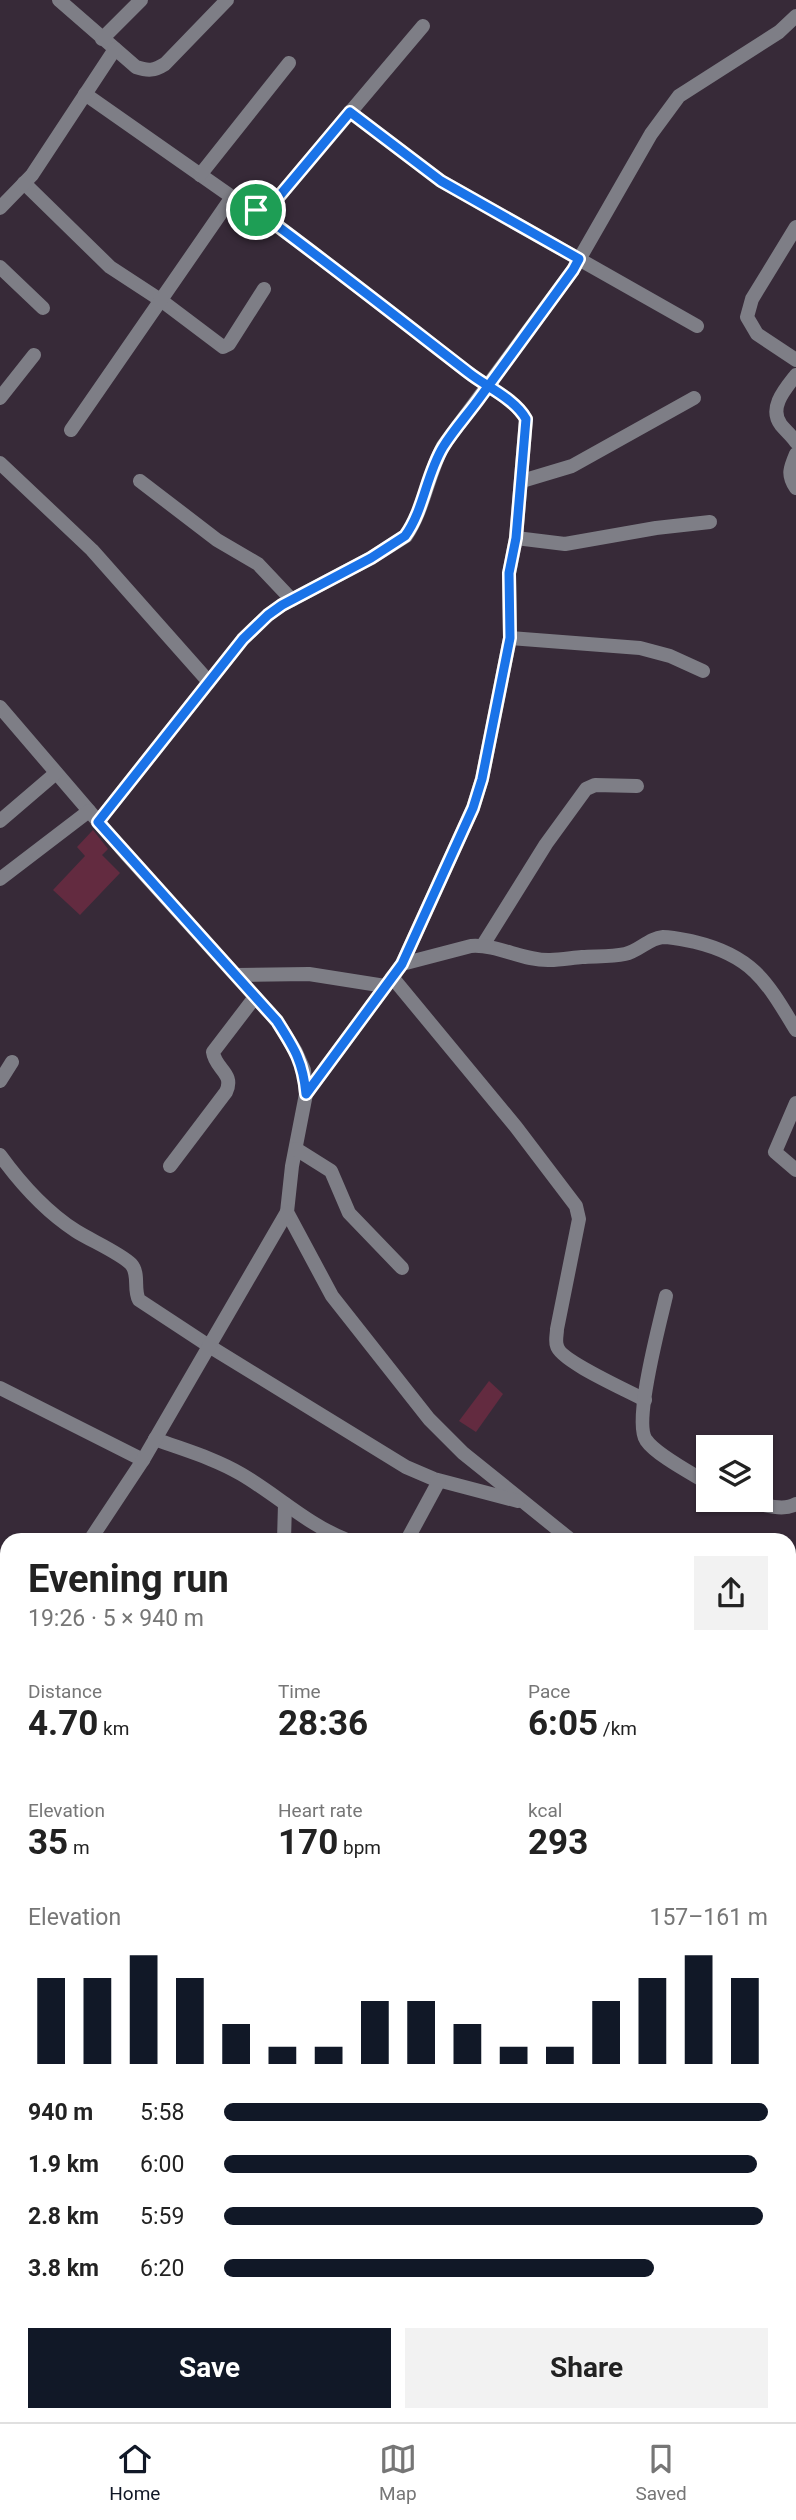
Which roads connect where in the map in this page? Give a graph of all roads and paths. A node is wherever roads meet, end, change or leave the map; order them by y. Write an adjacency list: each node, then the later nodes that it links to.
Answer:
1 (59, 0): 6 (street)
2 (141, 0): 6 (street)
3 (225, 1): 7 (street)
4 (796, 16): 17 (street)
5 (423, 26): 10 (street)
6 (102, 39): 7 (street)
7 (115, 49): 9 (street)
8 (289, 63): 11 (street)
9 (85, 94): 11 (street); 12 (street)
10 (350, 112): 15 (street); 17 (street)
11 (200, 175): 13 (street)
12 (24, 183): 14 (street); 20 (street)
13 (232, 197): 15 (street); 20 (street)
14 (0, 208)
15 (256, 210): 26 (street)
16 (796, 227): 24 (street)
17 (579, 259): 22 (street); 26 (street)
18 (0, 267): 21 (street)
19 (264, 289): 20 (street)
20 (162, 301): 29 (street)
21 (43, 308)
22 (697, 326)
23 (34, 355): 27 (street)
24 (796, 360)
25 (796, 375): 30 (street)
26 (488, 387): 34 (street); 38 (street)
27 (0, 398)
28 (694, 398): 34 (street)
29 (71, 430)
30 (796, 442)
31 (796, 454): 35 (street)
32 (0, 463): 41 (street)
33 (140, 481): 38 (street)
34 (522, 481): 37 (street)
35 (796, 488)
36 (710, 522): 37 (street)
37 (516, 538): 39 (street)
38 (292, 600): 41 (street)
39 (510, 638): 40 (street); 49 (street)
40 (703, 671)
41 (209, 682): 45 (street)
42 (0, 707): 43 (street)
43 (56, 773): 45 (street); 46 (street)
44 (637, 786): 48 (street)
45 (93, 816): 47 (street); 50 (street)
46 (0, 821)
47 (0, 879)
48 (483, 945): 49 (street); 54 (street)
49 (402, 964): 51 (street)
50 (236, 975): 51 (street); 52 (street)
51 (389, 981): 57 (street); 68 (street)
52 (256, 997): 57 (street); 61 (street)
53 (796, 1004): 54 (street)
54 (793, 1024)
55 (12, 1062): 56 (street)
56 (0, 1081)
57 (306, 1094): 59 (street)
58 (796, 1103): 62 (street)
59 (296, 1149): 63 (street); 64 (street)
60 (0, 1155): 66 (street)
61 (170, 1166)
62 (796, 1170)
63 (287, 1212): 66 (street); 73 (street)
64 (402, 1268)
65 (666, 1296): 68 (street)
66 (209, 1346): 69 (street); 72 (street)
67 (0, 1388): 70 (street)
68 (645, 1400): 71 (street)
69 (155, 1440): 70 (street); 74 (street)
70 (142, 1460): 77 (street)
71 (696, 1476)
72 (439, 1481): 73 (street); 80 (street)
73 (526, 1503): 81 (street)
74 (285, 1504): 78 (street); 79 (street)
75 (796, 1504): 76 (street)
76 (773, 1506)
77 (95, 1533)
78 (284, 1533)
79 (331, 1533)
80 (411, 1533)
81 (562, 1533)

